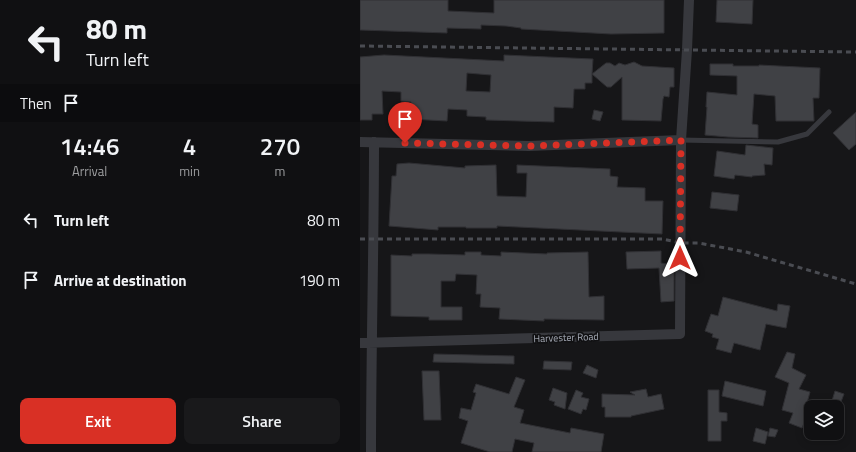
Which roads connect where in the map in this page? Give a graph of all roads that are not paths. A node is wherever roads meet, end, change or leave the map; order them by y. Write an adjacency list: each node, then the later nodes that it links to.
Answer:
1 (689, 0): 3 (street)
2 (829, 112): 3 (lane)
3 (681, 140): 5 (street); 7 (street, Harvester Road)
4 (360, 142): 5 (street)
5 (374, 142): 7 (street)
6 (360, 342): 7 (street, Harvester Road)
7 (371, 342): 8 (street)
8 (371, 452)

